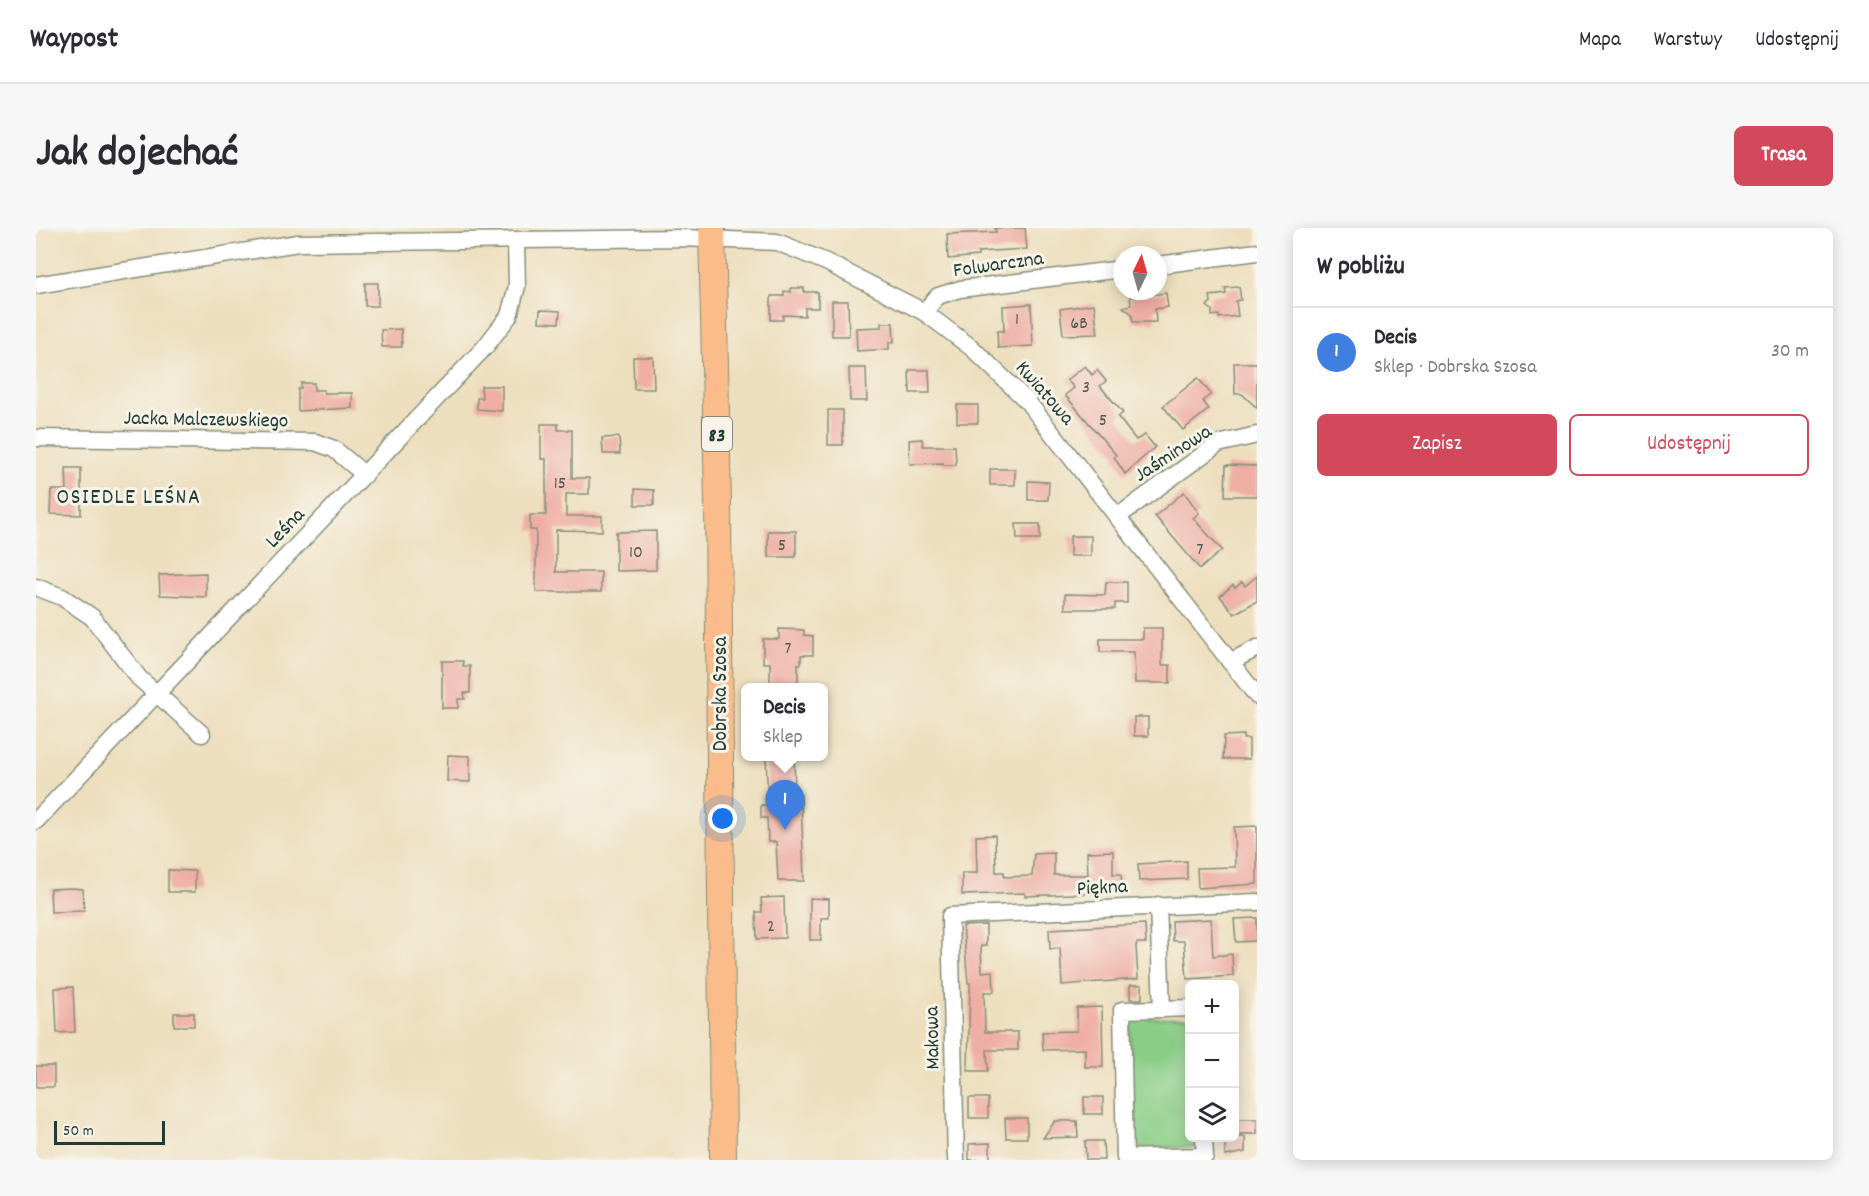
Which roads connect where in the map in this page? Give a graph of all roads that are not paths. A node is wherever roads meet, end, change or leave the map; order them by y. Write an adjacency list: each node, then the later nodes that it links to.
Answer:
1 (712, 233): 2 (street, Kwiatowa); 7 (street, Kwiatowa); 26 (main road, Dobrska Szosa / 83)
2 (516, 242): 6 (street, Kwiatowa); 10 (street, Leśna)
3 (1257, 252): 4 (street)
4 (1167, 264)
5 (1113, 270): 7 (street, Folwarczna)
6 (36, 285)
7 (924, 312): 11 (street, Kwiatowa)
8 (1257, 435): 11 (street, Jaśminowa)
9 (36, 438): 10 (street, Jacka Malczewskiego)
10 (365, 475): 15 (street, Leśna)
11 (1117, 517): 14 (street, Kwiatowa)
12 (36, 587): 15 (street)
13 (1257, 648): 14 (street)
14 (1230, 662): 16 (street, Kwiatowa)
15 (156, 695): 17 (street); 18 (street, Leśna)
16 (1257, 696)
17 (202, 734)
18 (36, 821)
19 (1257, 902): 20 (street, Piękna)
20 (1158, 905): 21 (street, Piękna); 23 (street)
21 (950, 916): 27 (street, Makowa)
22 (1185, 1008): 23 (street)
23 (1162, 1009): 25 (street)
24 (1204, 1142): 25 (street)
25 (1165, 1158)
26 (723, 1160)
27 (956, 1160)

